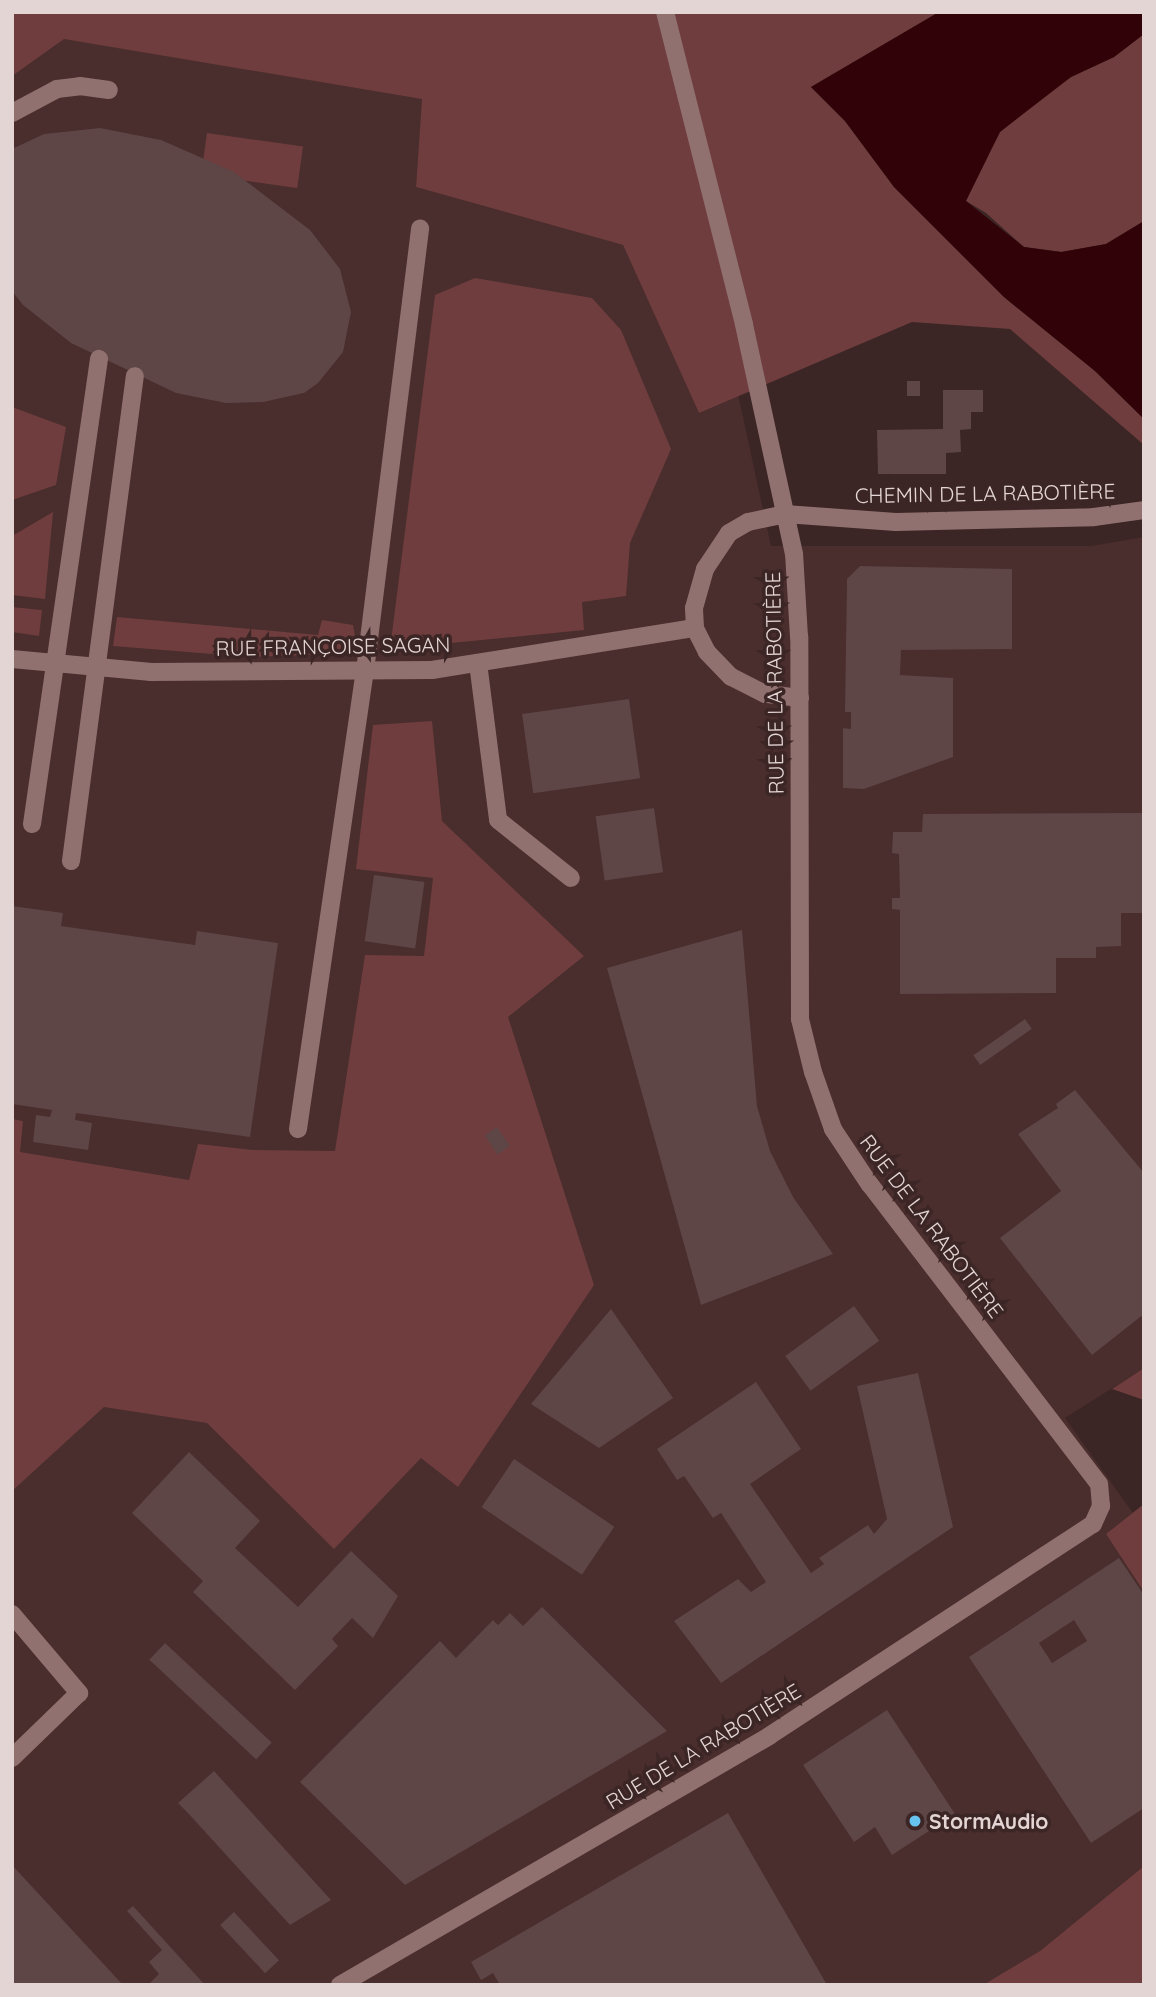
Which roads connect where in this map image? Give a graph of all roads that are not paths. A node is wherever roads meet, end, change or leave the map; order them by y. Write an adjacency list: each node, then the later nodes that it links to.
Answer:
1 (665, 12): 8 (street, RUE DE LA RABOTIÈRE)
2 (109, 90): 3 (street)
3 (12, 113)
4 (420, 228): 14 (street)
5 (99, 359): 12 (street)
6 (135, 376): 13 (street)
7 (1144, 510): 8 (street, CHEMIN DE LA RABOTIÈRE)
8 (785, 514): 9 (street, CHEMIN DE LA RABOTIÈRE); 15 (street, RUE DE LA RABOTIÈRE)
9 (695, 628): 11 (street, RUE FRANÇOISE SAGAN); 15 (street)
10 (12, 659): 12 (street, RUE FRANÇOISE SAGAN)
11 (478, 663): 14 (street, RUE FRANÇOISE SAGAN); 18 (street)
12 (56, 664): 13 (street, RUE FRANÇOISE SAGAN); 16 (street)
13 (95, 668): 14 (street, RUE FRANÇOISE SAGAN); 17 (street)
14 (365, 671): 19 (street)
15 (800, 698): 22 (street, RUE DE LA RABOTIÈRE)
16 (32, 824)
17 (71, 861)
18 (570, 878)
19 (298, 1129)
20 (12, 1615): 21 (street)
21 (12, 1758)
22 (340, 1985)

